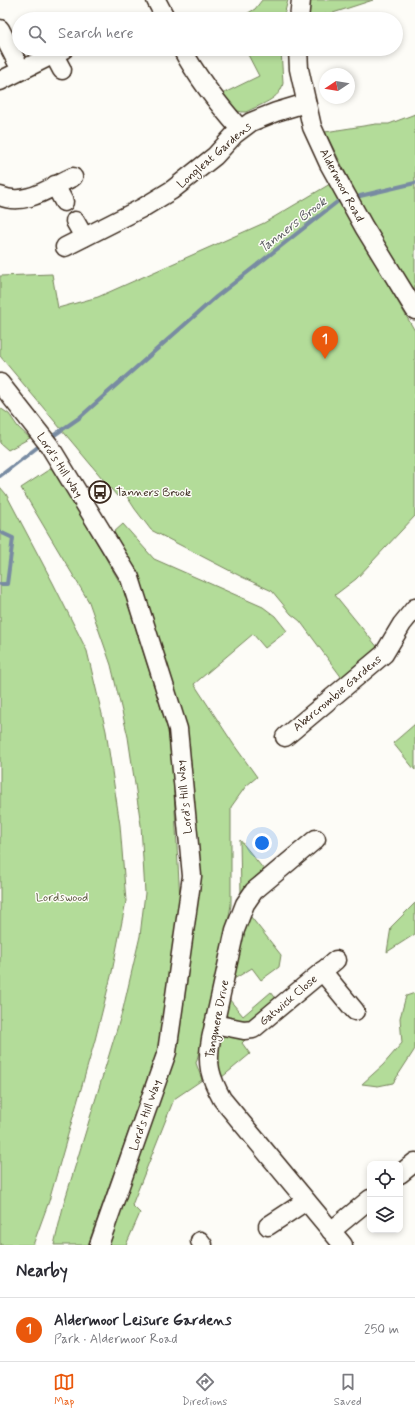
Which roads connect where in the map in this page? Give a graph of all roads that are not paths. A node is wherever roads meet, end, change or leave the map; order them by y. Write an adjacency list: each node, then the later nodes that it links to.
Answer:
1 (156, 0): 3 (street)
2 (301, 0): 4 (street)
3 (162, 12)
4 (300, 12)
5 (0, 29): 6 (street)
6 (12, 51)
7 (14, 56): 11 (street)
8 (186, 56): 14 (street)
9 (298, 56): 13 (street, Aldermoor Road)
10 (60, 58): 11 (street)
11 (22, 70): 12 (street)
12 (0, 81)
13 (306, 103): 14 (street, Longleat Gardens); 22 (street, Aldermoor Road)
14 (240, 129): 20 (street, Longleat Gardens)
15 (73, 177): 16 (street)
16 (55, 185): 17 (street); 18 (street)
17 (0, 196)
18 (64, 202)
19 (75, 221): 20 (street)
20 (84, 237): 21 (street, Longleat Gardens)
21 (65, 247)
22 (415, 310)
23 (0, 383): 35 (street, Lord's Hill Way)
24 (415, 608): 25 (street, Abercrombie Gardens)
25 (285, 738)
26 (316, 839): 28 (street, Tangmere Drive)
27 (354, 1011): 28 (street, Gatwick Close)
28 (214, 1024): 31 (street, Tangmere Drive)
29 (415, 1162): 30 (street)
30 (403, 1172)
31 (306, 1201): 33 (street); 34 (street, Tangmere Drive)
32 (367, 1201): 34 (street)
33 (268, 1226)
34 (331, 1231): 36 (street, Tangmere Drive)
35 (99, 1245)
36 (343, 1245)

